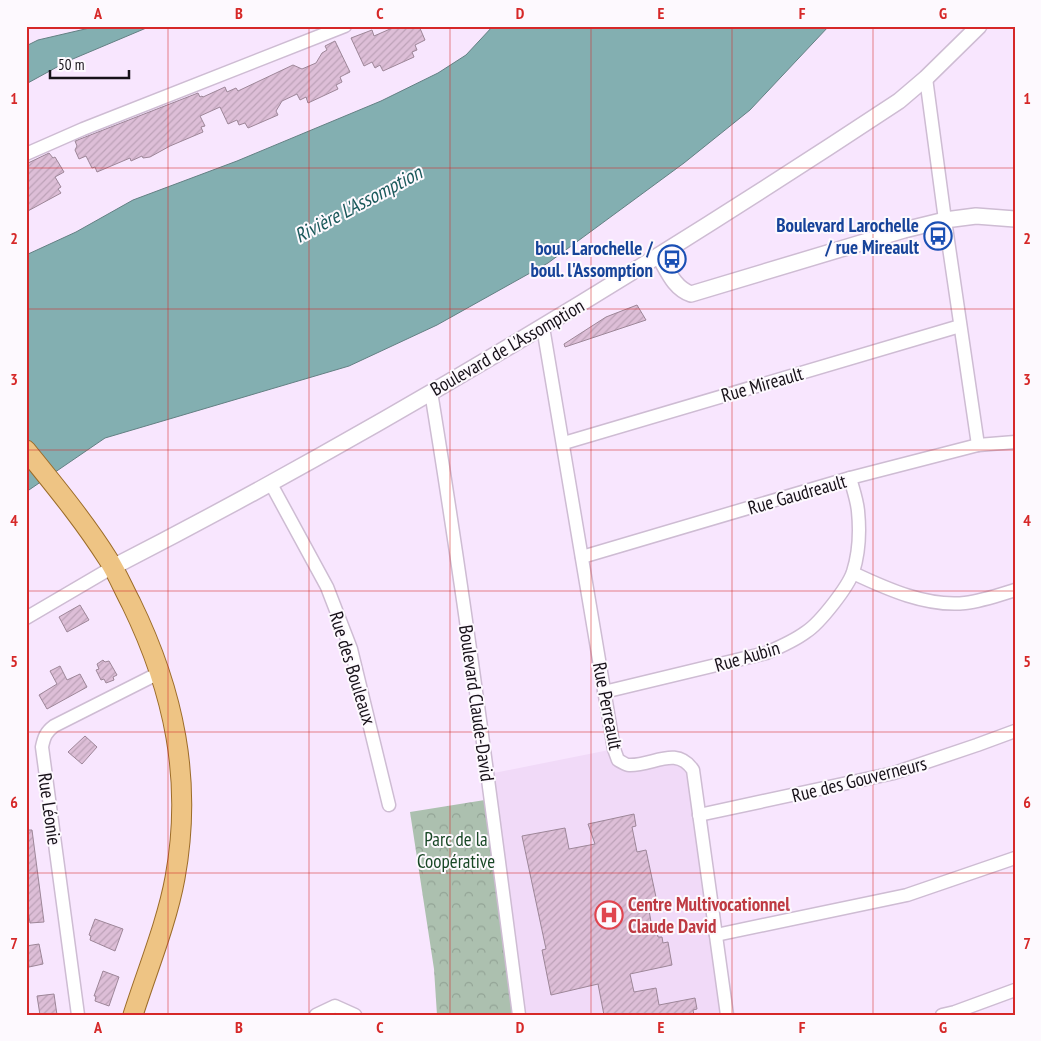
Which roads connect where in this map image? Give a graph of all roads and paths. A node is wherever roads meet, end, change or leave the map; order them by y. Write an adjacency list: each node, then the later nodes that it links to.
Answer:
1 (345, 26): 4 (street)
2 (978, 26): 3 (street, Boulevard de L'Assomption)
3 (926, 78): 6 (street); 7 (street, Boulevard de L'Assomption)
4 (26, 154)
5 (1015, 218): 6 (street)
6 (945, 220): 7 (street); 8 (street)
7 (660, 256): 9 (street, Boulevard de L'Assomption)
8 (960, 326): 12 (street, Rue Mireault); 13 (street)
9 (543, 327): 10 (street, Boulevard de L'Assomption); 12 (street, Rue Perreault)
10 (431, 392): 16 (street, Boulevard de L'Assomption); 34 (street, Boulevard Claude-David)
11 (1015, 442): 13 (street, Rue Gaudreault)
12 (564, 443): 17 (street, Rue Perreault)
13 (978, 445): 15 (street, Rue Gaudreault)
14 (26, 450): 18 (main road)
15 (850, 478): 17 (street, Rue Gaudreault); 19 (street, Rue Aubin)
16 (271, 484): 18 (street, Boulevard de L'Assomption); 25 (street, Rue des Bouleaux)
17 (582, 557): 23 (street, Rue Perreault)
18 (113, 567): 21 (street); 22 (main road)
19 (853, 573): 20 (street); 23 (street, Rue Aubin)
20 (1015, 590)
21 (26, 618)
22 (161, 672): 30 (street, Rue Léonie); 31 (main road)
23 (604, 692): 26 (street, Rue Perreault)
24 (1015, 731): 26 (street, Rue des Gouverneurs)
25 (389, 805)
26 (699, 815): 28 (street, Rue Perreault)
27 (1015, 858): 28 (street)
28 (716, 935): 35 (street, Rue Perreault)
29 (1015, 990): 36 (street)
30 (78, 1015)
31 (133, 1015)
32 (316, 1015): 33 (street)
33 (355, 1015)
34 (518, 1015)
35 (727, 1015)
36 (942, 1015)

